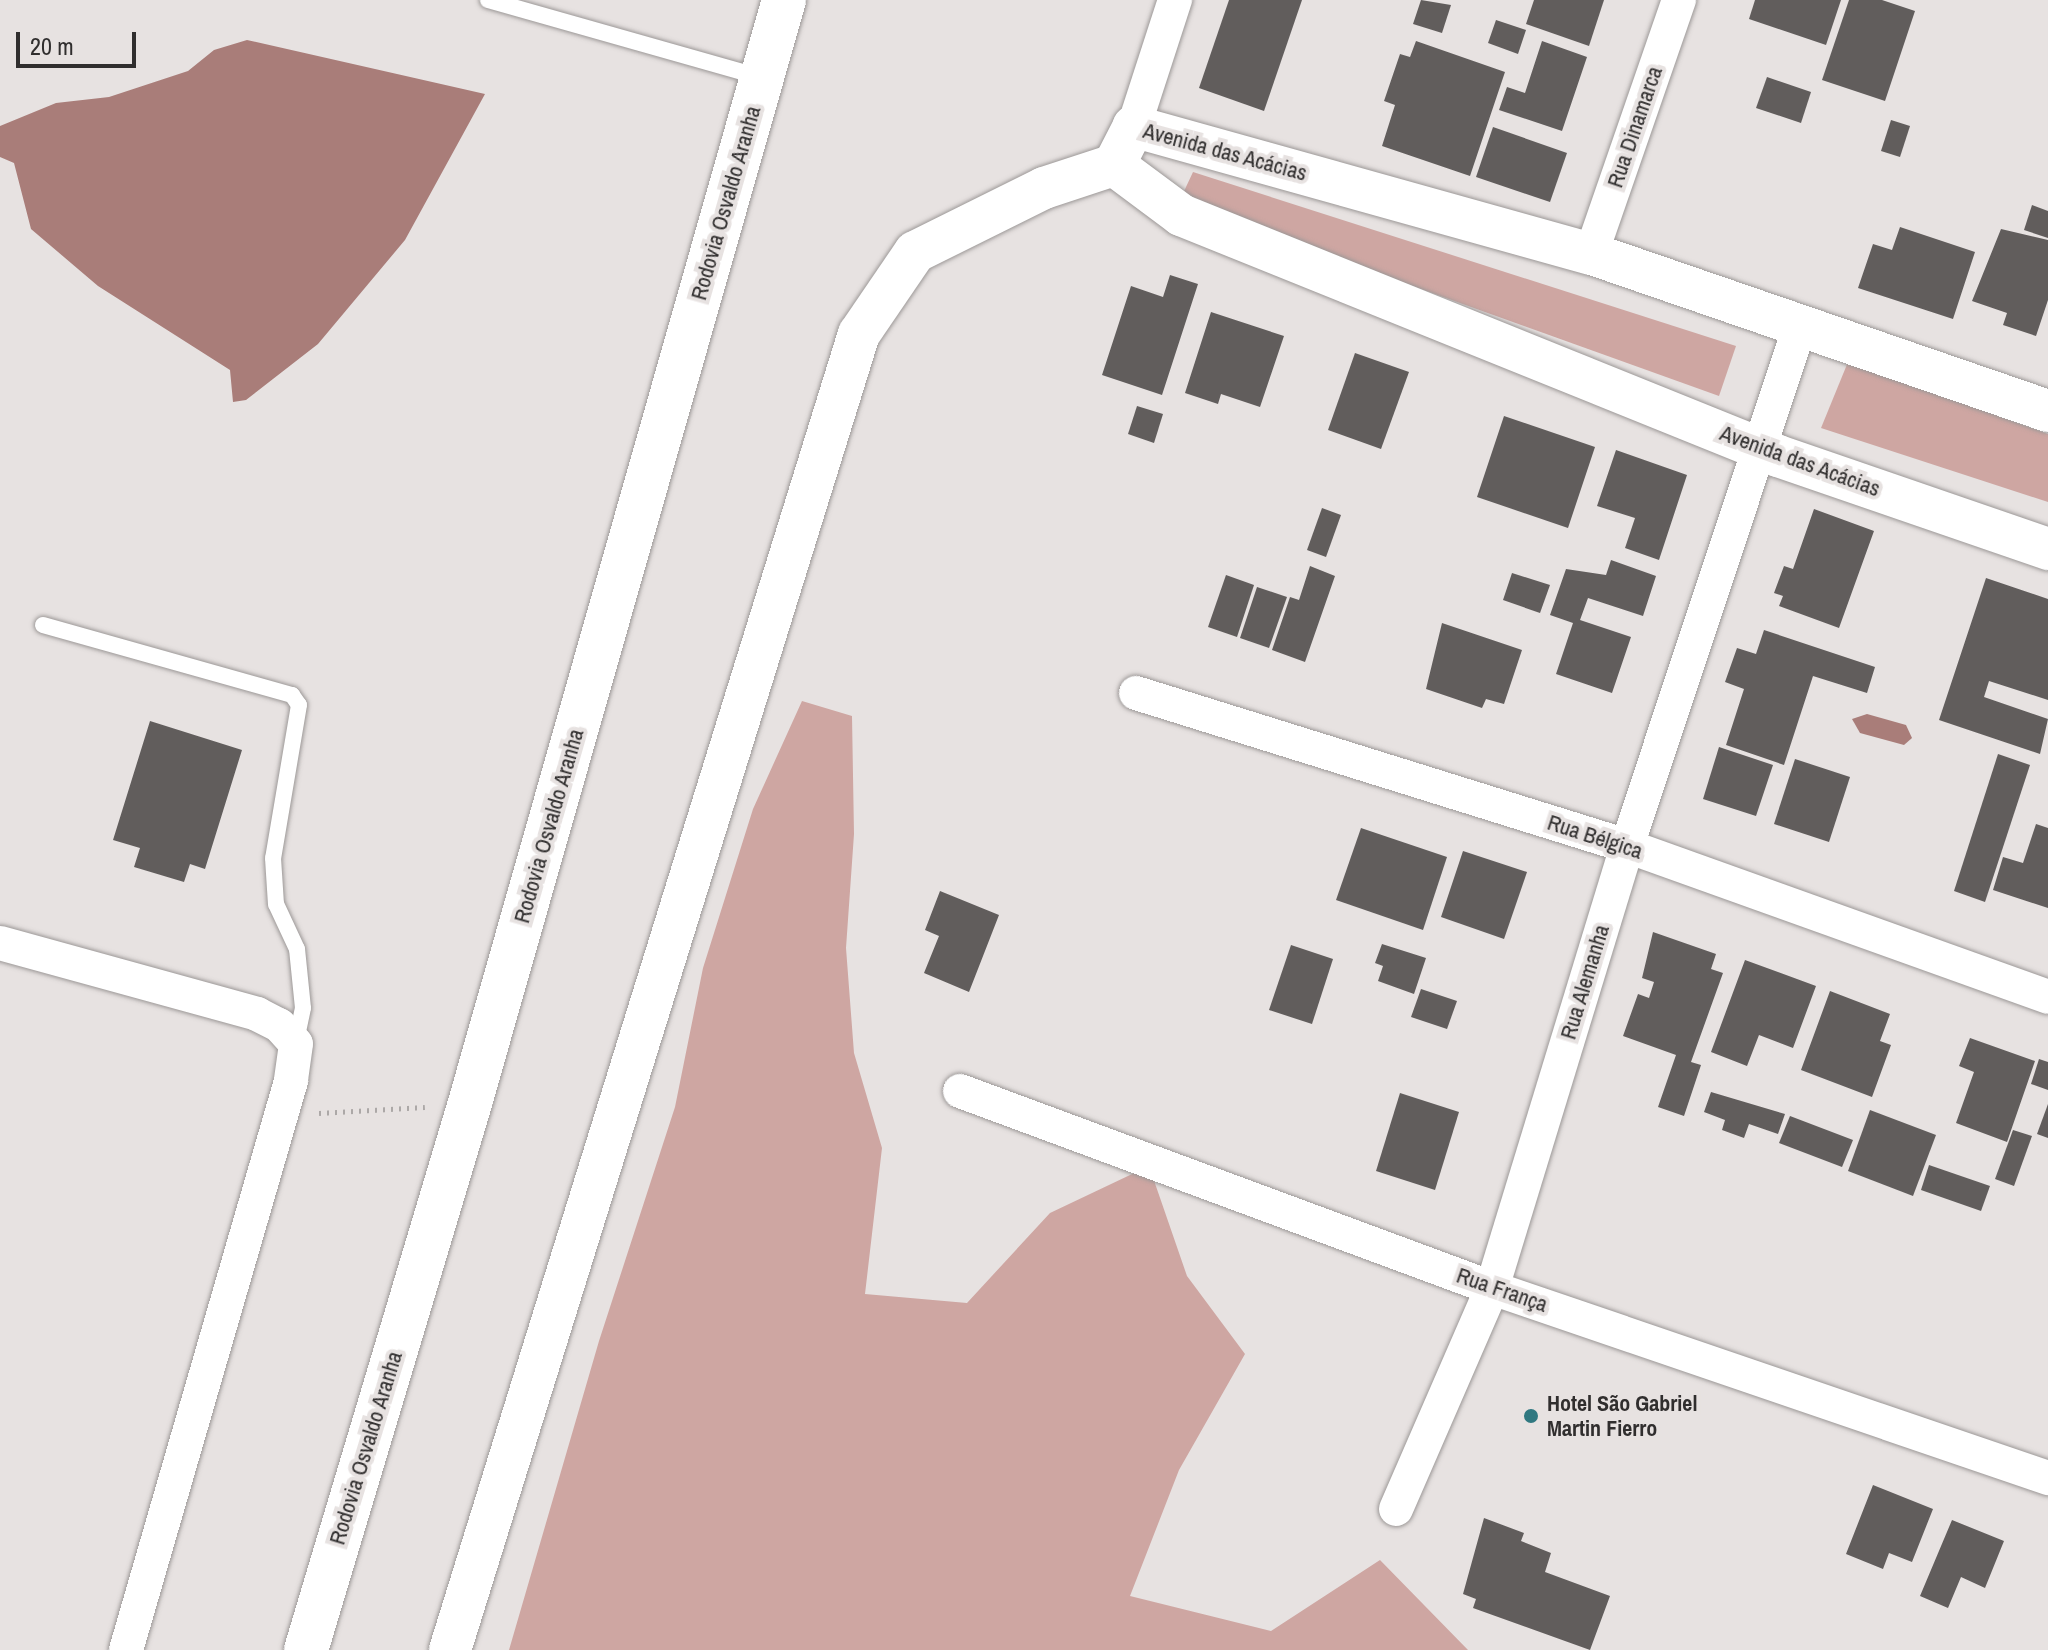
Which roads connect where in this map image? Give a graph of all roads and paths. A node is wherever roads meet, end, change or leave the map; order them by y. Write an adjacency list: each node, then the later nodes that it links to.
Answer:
1 (488, 0): 5 (lane)
2 (784, 0): 5 (highway, Rodovia Osvaldo Aranha)
3 (1175, 0): 6 (street)
4 (1679, 0): 8 (street, Rua Dinamarca)
5 (761, 77): 21 (highway, Rodovia Osvaldo Aranha)
6 (1134, 126): 7 (street, Avenida das Acácias); 8 (street, Avenida das Acácias)
7 (1114, 165): 11 (street, Avenida das Acácias); 27 (street)
8 (1591, 254): 9 (street, Avenida das Acácias)
9 (1800, 326): 10 (street, Avenida das Acácias); 11 (street, Rua Alemanha)
10 (2048, 411)
11 (1763, 450): 12 (street, Avenida das Acácias); 15 (street, Rua Alemanha)
12 (2048, 549)
13 (43, 625): 18 (lane)
14 (1136, 693): 15 (street, Rua Bélgica)
15 (1627, 846): 17 (street, Rua Bélgica); 22 (street, Rua Alemanha)
16 (0, 943): 18 (street)
17 (2048, 997)
18 (296, 1044): 19 (street)
19 (291, 1081): 21 (path); 25 (street)
20 (960, 1091): 22 (street, Rua França)
21 (470, 1103): 26 (highway, Rodovia Osvaldo Aranha)
22 (1492, 1288): 23 (street, Rua França); 24 (street, Rua Alemanha)
23 (2048, 1478)
24 (1396, 1509)
25 (126, 1650)
26 (306, 1650)
27 (450, 1650)

